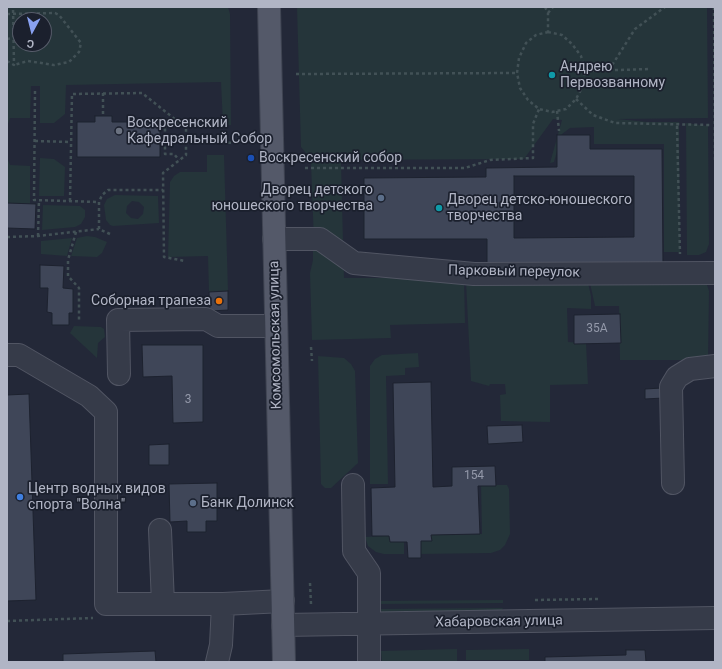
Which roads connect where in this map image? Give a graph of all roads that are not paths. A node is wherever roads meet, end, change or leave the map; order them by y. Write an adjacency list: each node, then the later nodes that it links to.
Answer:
1 (269, 7): 2 (main road, Комсомольская улица)
2 (274, 239): 3 (street, Парковый переулок); 4 (main road, Комсомольская улица)
3 (715, 273)
4 (276, 326): 7 (street); 11 (main road, Комсомольская улица)
5 (7, 355): 12 (street)
6 (715, 366): 8 (street)
7 (119, 374)
8 (673, 483)
9 (353, 485): 15 (street)
10 (160, 530): 12 (street)
11 (283, 601): 13 (street); 16 (main road, Комсомольская улица)
12 (163, 604): 13 (street)
13 (223, 604): 17 (street)
14 (715, 618): 15 (street, Хабаровская улица)
15 (368, 624): 16 (street, Хабаровская улица); 19 (street)
16 (283, 625): 18 (main road, Комсомольская улица)
17 (217, 662)
18 (284, 662)
19 (369, 662)

